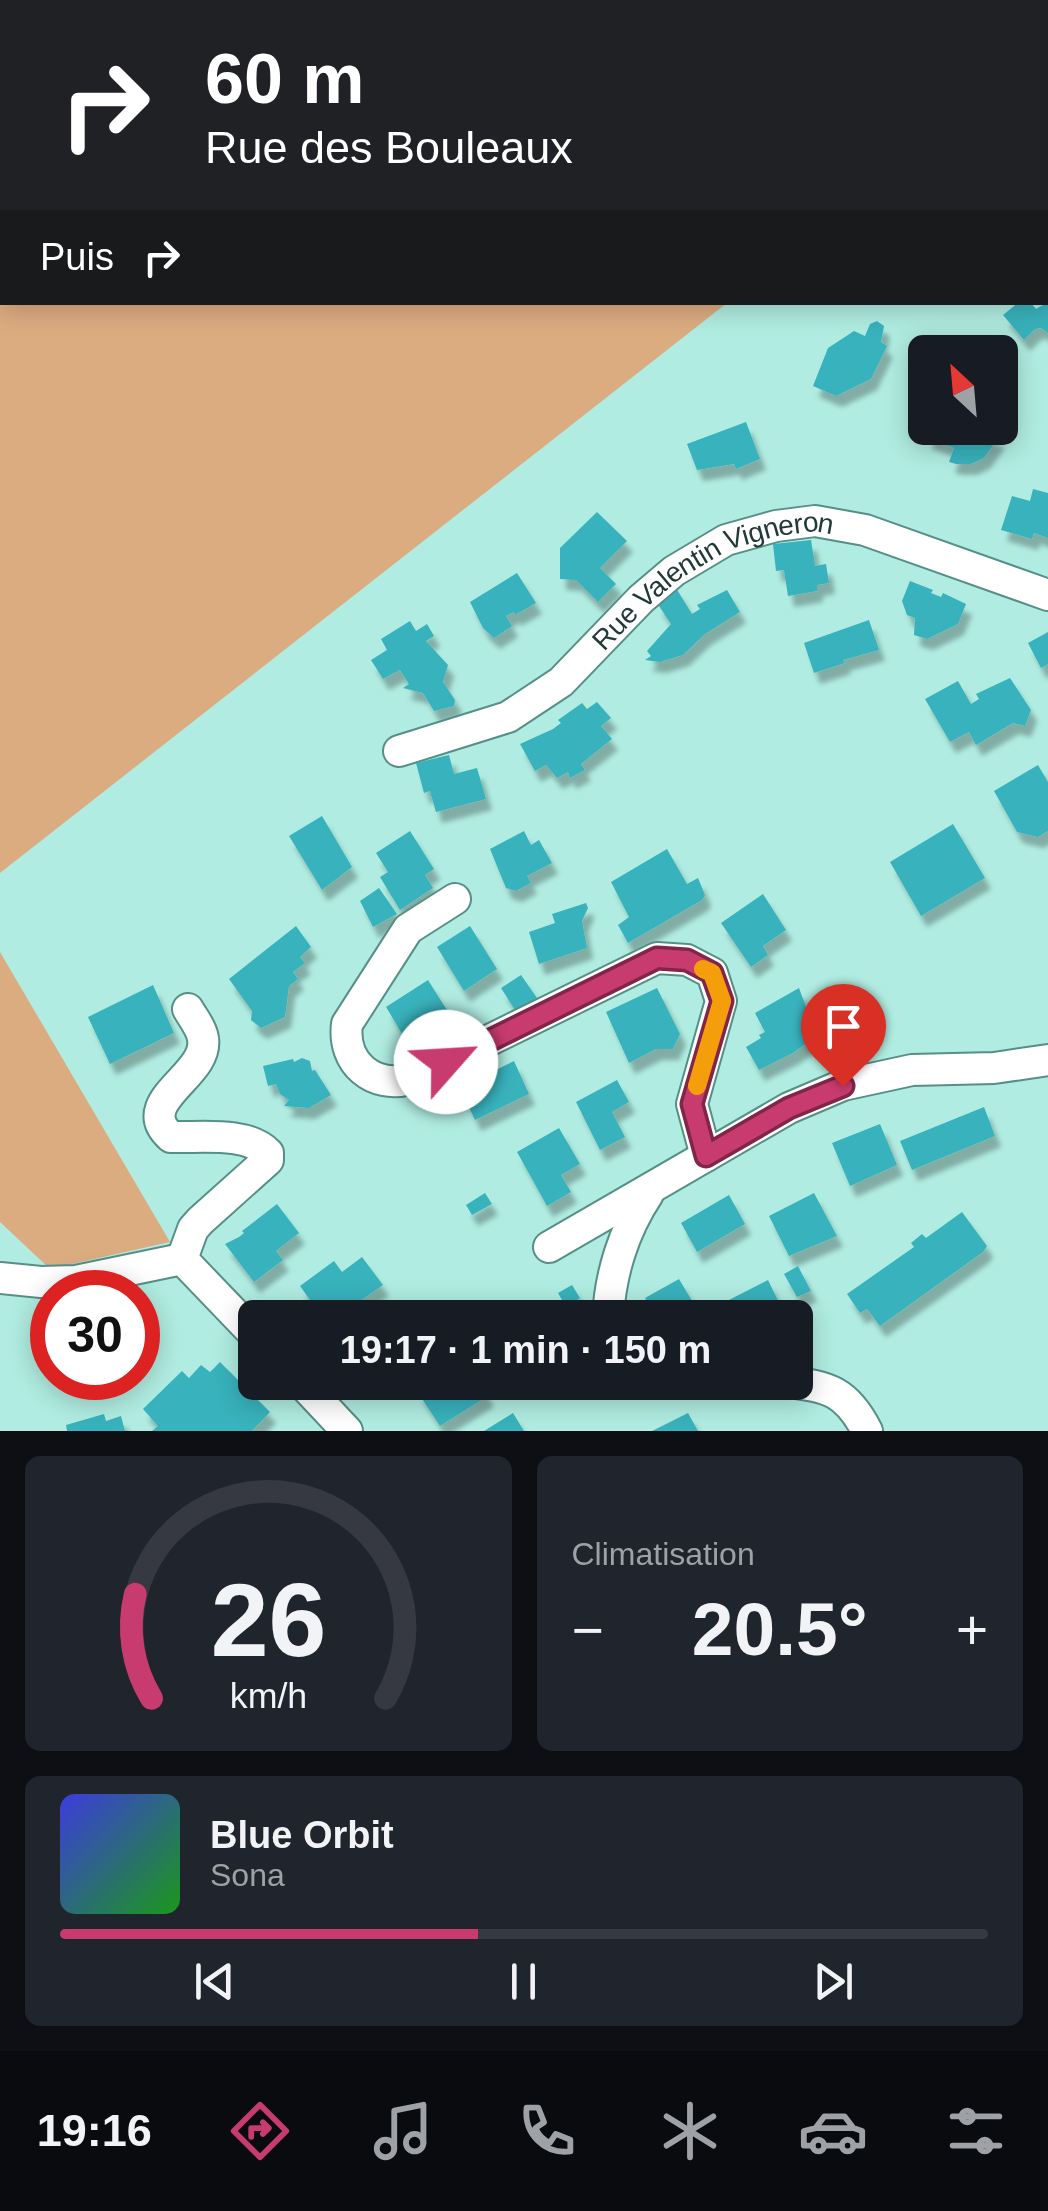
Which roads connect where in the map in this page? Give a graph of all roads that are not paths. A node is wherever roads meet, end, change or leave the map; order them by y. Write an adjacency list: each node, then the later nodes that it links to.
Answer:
1 (1048, 595): 2 (street, Rue Valentin Vigneron)
2 (399, 751)
3 (455, 898): 6 (street)
4 (188, 1009): 9 (street)
5 (1048, 1060): 6 (street)
6 (706, 1156): 7 (street)
7 (649, 1191): 8 (street); 11 (street)
8 (549, 1248)
9 (182, 1260): 10 (street); 12 (street)
10 (0, 1278)
11 (609, 1300)
12 (238, 1318)
13 (813, 1384): 16 (street)
14 (318, 1400): 15 (street)
15 (347, 1431)
16 (867, 1431)

